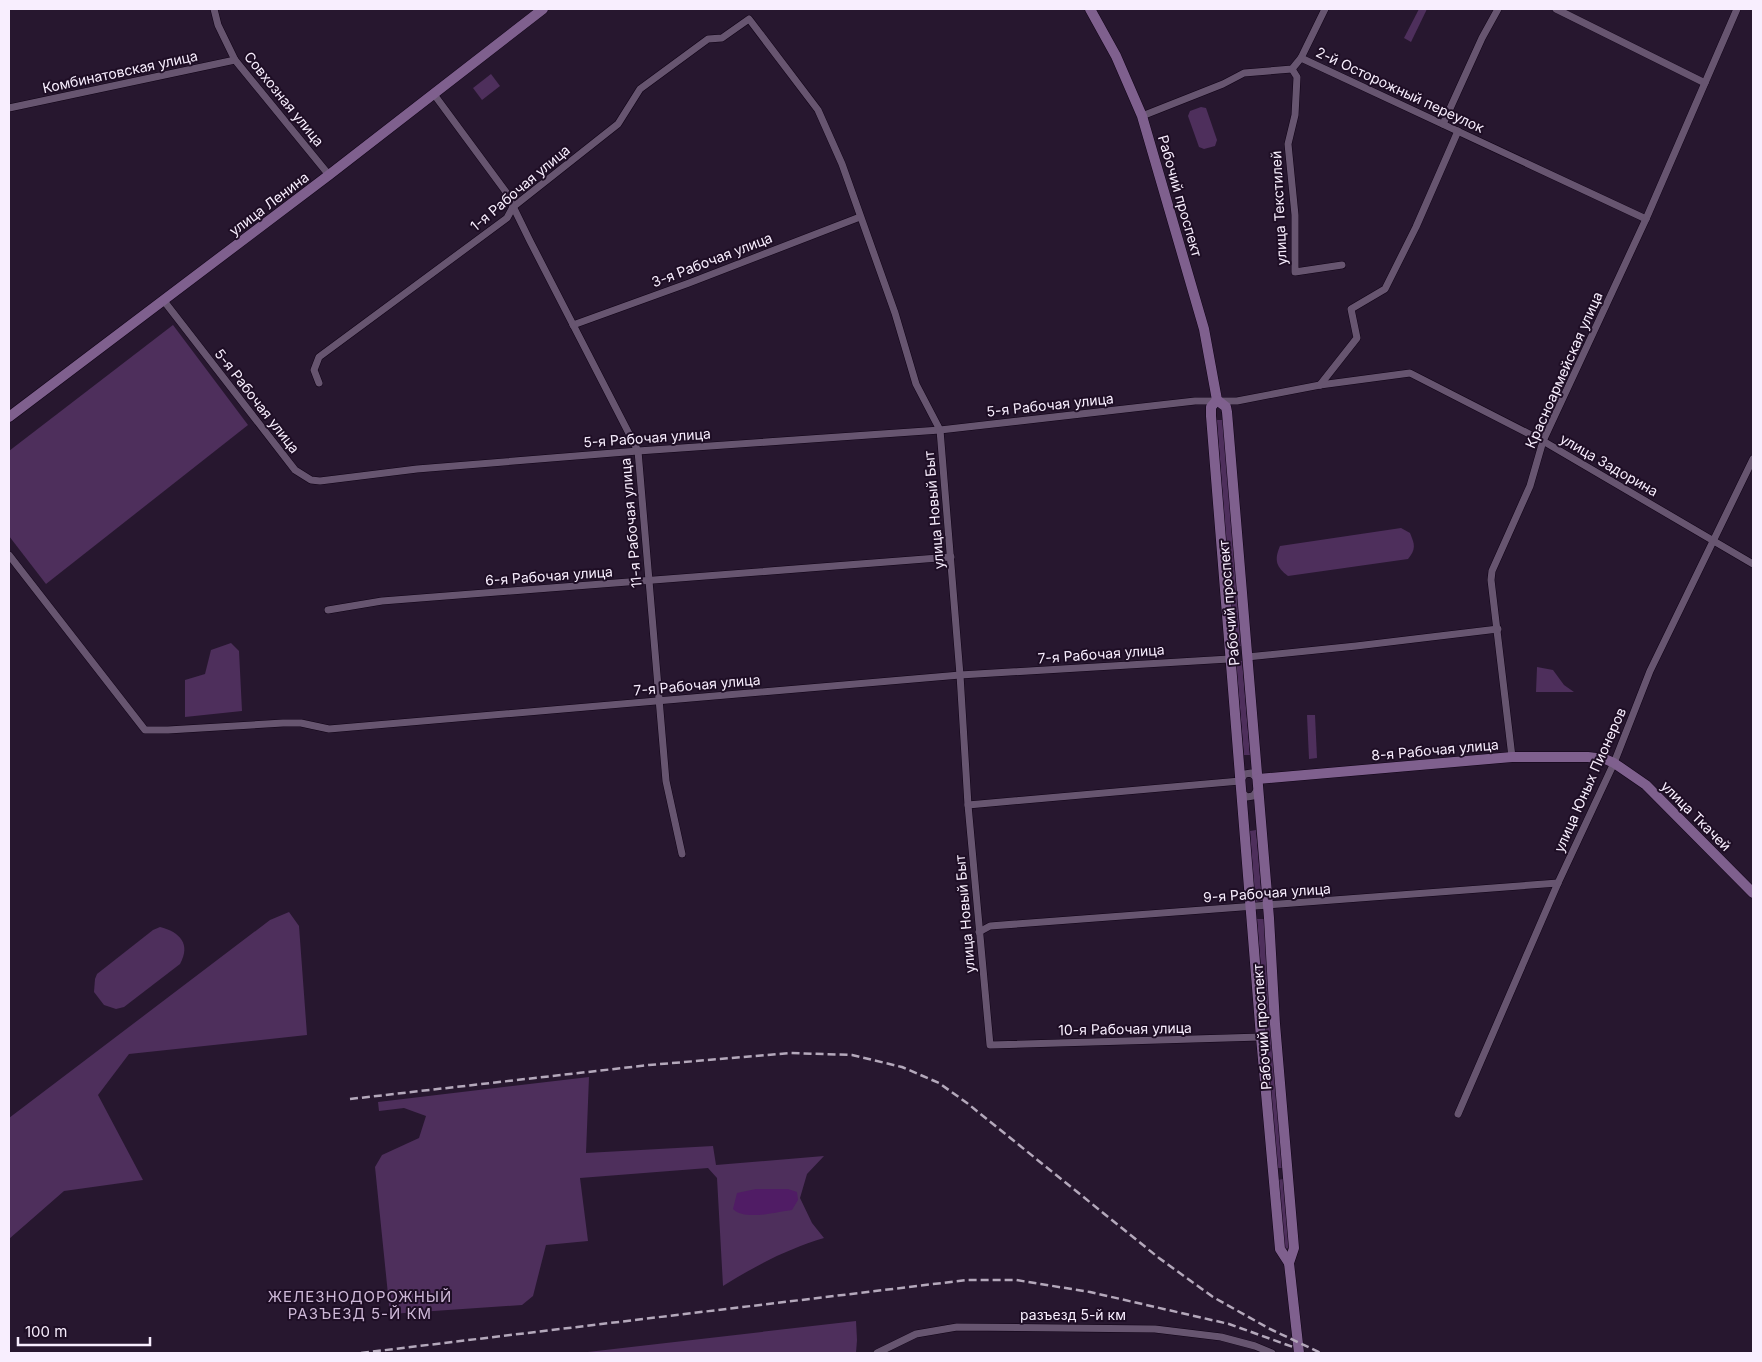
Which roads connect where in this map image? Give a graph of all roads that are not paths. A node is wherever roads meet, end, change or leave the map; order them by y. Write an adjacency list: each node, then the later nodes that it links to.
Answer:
1 (214, 9): 10 (street, Совхозная улица)
2 (543, 9): 13 (street, улица Ленина)
3 (1090, 9): 15 (street, Рабочий проспект)
4 (1325, 9): 9 (street)
5 (1498, 9): 16 (street)
6 (1556, 9): 12 (street)
7 (1737, 9): 12 (street, Красноармейская улица)
8 (749, 19): 19 (street, 1-я Рабочая улица); 20 (street, улица Новый Быт)
9 (1301, 58): 11 (street, 2-й Осторожный переулок); 16 (street, 2-й Осторожный переулок)
10 (236, 60): 14 (street, Комбинатовская улица); 18 (street, Совхозная улица)
11 (1292, 69): 15 (street); 22 (street, улица Текстилей)
12 (1705, 83): 21 (street, Красноармейская улица)
13 (434, 93): 18 (street, улица Ленина); 19 (street, 11-я Рабочая улица)
14 (9, 108)
15 (1142, 116): 27 (street, Рабочий проспект)
16 (1443, 124): 17 (street, 2-й Осторожный переулок)
17 (1458, 131): 21 (street, 2-й Осторожный переулок); 26 (street)
18 (329, 175): 23 (street, улица Ленина)
19 (513, 206): 24 (street, 11-я Рабочая улица); 25 (street, 1-я Рабочая улица)
20 (860, 217): 24 (street, 3-я Рабочая улица); 29 (street, улица Новый Быт)
21 (1646, 219): 30 (street, Красноармейская улица)
22 (1342, 265)
23 (164, 301): 28 (street, улица Ленина); 31 (street, 5-я Рабочая улица)
24 (573, 325): 31 (street, 11-я Рабочая улица)
25 (318, 383)
26 (1320, 385): 27 (street, улица Задорина); 30 (street, улица Задорина)
27 (1217, 400): 29 (street, 5-я Рабочая улица); 40 (street, Рабочий проспект); 41 (street, Рабочий проспект)
28 (9, 417)
29 (940, 430): 31 (street, 5-я Рабочая улица); 35 (street, улица Новый Быт)
30 (1543, 441): 33 (street, улица Задорина); 39 (street, Красноармейская улица)
31 (638, 451): 37 (street, 11-я Рабочая улица)
32 (1753, 458): 33 (street, улица Юных Пионеров)
33 (1714, 540): 36 (street, улица Задорина); 45 (street, улица Юных Пионеров)
34 (9, 554): 43 (street, 7-я Рабочая улица)
35 (951, 557): 37 (street, 6-я Рабочая улица); 42 (street, улица Новый Быт)
36 (1753, 564)
37 (649, 581): 38 (street, 6-я Рабочая улица); 43 (street, 11-я Рабочая улица)
38 (328, 610)
39 (1498, 628): 40 (street); 44 (street, Красноармейская улица)
40 (1247, 657): 46 (street, Рабочий проспект)
41 (1229, 659): 42 (street, 7-я Рабочая улица); 47 (street, Рабочий проспект)
42 (960, 676): 43 (street, 7-я Рабочая улица); 48 (street, улица Новый Быт)
43 (660, 700): 49 (street, 11-я Рабочая улица)
44 (1512, 757): 45 (street, 8-я Рабочая улица); 46 (street, 8-я Рабочая улица)
45 (1614, 763): 50 (street, улица Юных Пионеров); 51 (street, улица Ткачей)
46 (1258, 784): 47 (street); 47 (street); 52 (street, Рабочий проспект)
47 (1240, 786): 48 (street); 53 (street, Рабочий проспект)
48 (968, 805): 54 (street, улица Новый Быт)
49 (682, 854)
50 (1558, 883): 52 (street, 9-я Рабочая улица); 57 (street, улица Юных Пионеров)
51 (1753, 893)
52 (1268, 905): 53 (street, 9-я Рабочая улица); 58 (street, Рабочий проспект)
53 (1250, 906): 54 (street, 9-я Рабочая улица); 55 (street, Рабочий проспект)
54 (979, 932): 56 (street, улица Новый Быт)
55 (1260, 1037): 56 (street, 10-я Рабочая улица); 58 (street, Рабочий проспект)
56 (990, 1045)
57 (1458, 1114)
58 (1289, 1263): 61 (street, Рабочий проспект)
59 (877, 1353): 60 (street, разъезд 5-й км)
60 (1272, 1353)
61 (1299, 1353)

